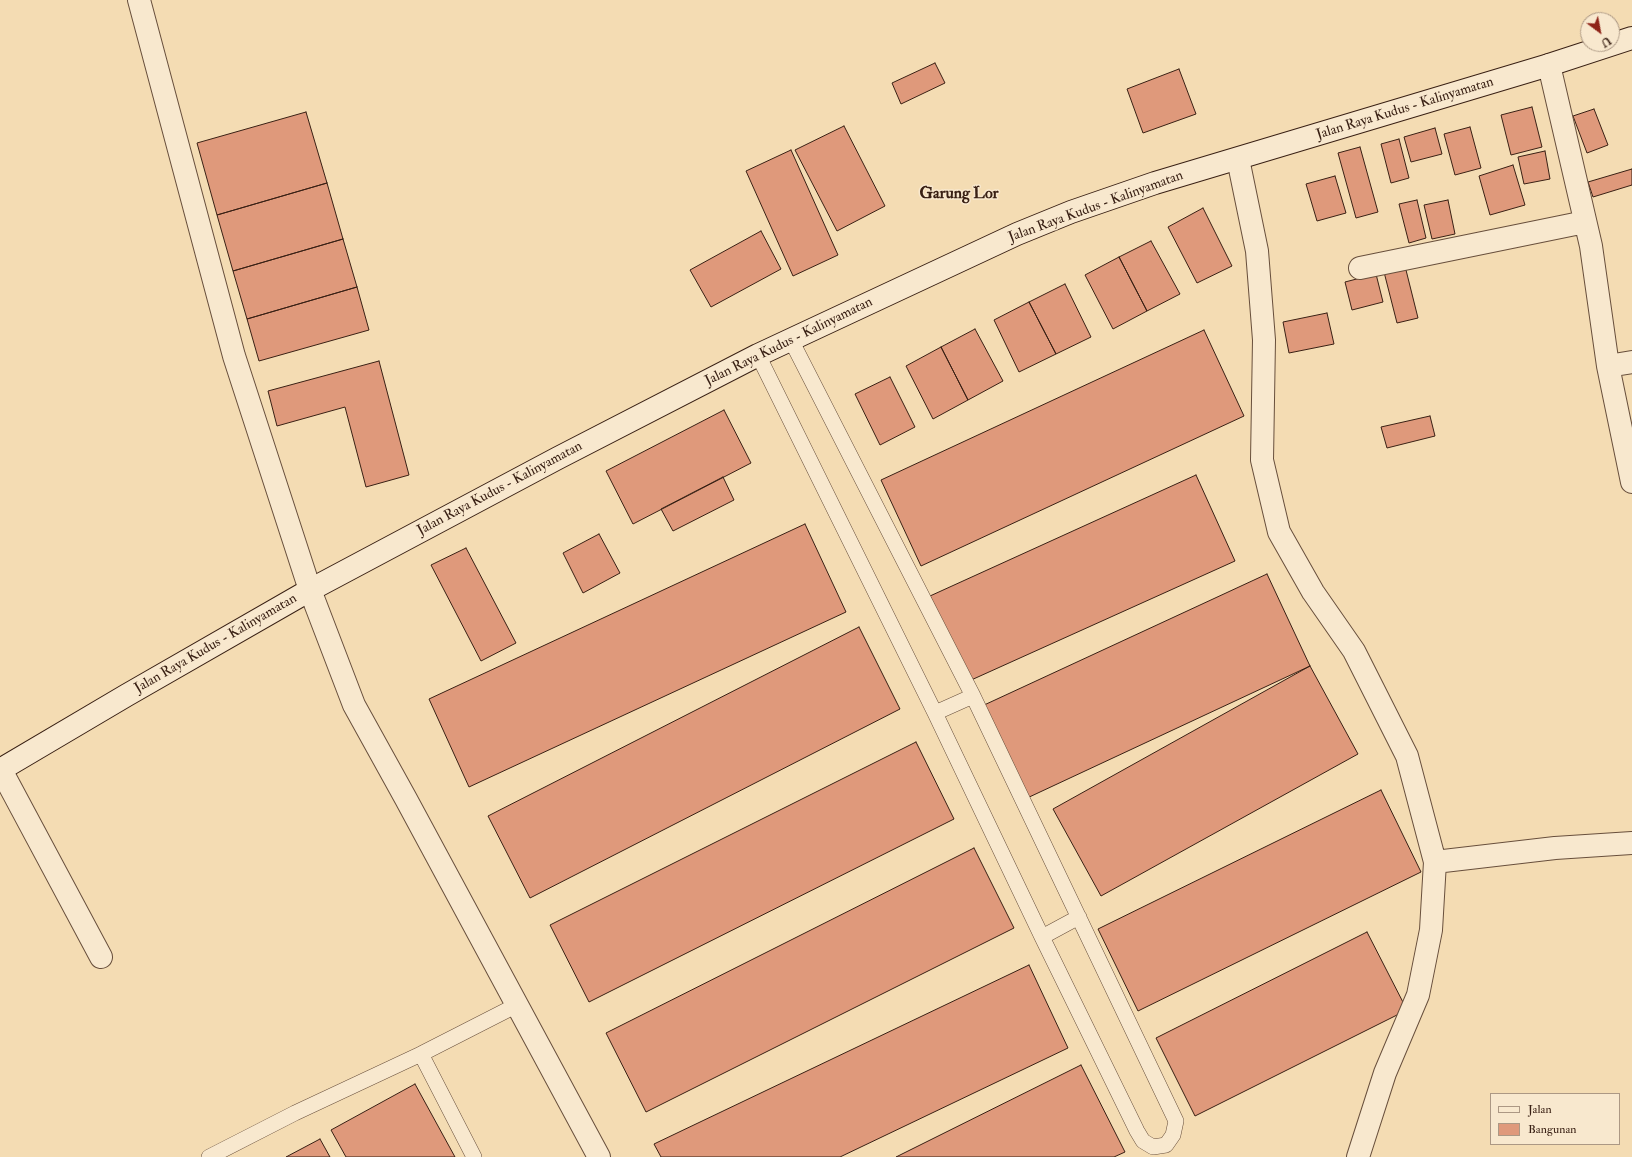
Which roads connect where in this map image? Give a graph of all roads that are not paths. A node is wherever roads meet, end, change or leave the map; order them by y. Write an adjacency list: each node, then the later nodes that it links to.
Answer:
1 (139, 0): 12 (street)
2 (1632, 38): 3 (street, Jalan Raya Kudus - Kalinyamatan)
3 (1549, 66): 4 (street, Jalan Raya Kudus - Kalinyamatan); 5 (street)
4 (1238, 159): 7 (street, Jalan Raya Kudus - Kalinyamatan); 17 (street)
5 (1585, 222): 6 (street); 10 (street)
6 (1360, 268)
7 (791, 340): 8 (street, Jalan Raya Kudus - Kalinyamatan); 13 (lane)
8 (758, 355): 12 (street, Jalan Raya Kudus - Kalinyamatan); 14 (lane)
9 (1632, 362): 10 (street)
10 (1608, 366): 11 (street)
11 (1632, 482)
12 (310, 590): 15 (street, Jalan Raya Kudus - Kalinyamatan); 21 (street)
13 (973, 696): 14 (lane); 18 (lane)
14 (935, 713): 19 (lane)
15 (1, 770): 20 (street)
16 (1632, 843): 17 (street)
17 (1435, 862): 26 (street)
18 (1079, 917): 19 (lane); 19 (lane)
19 (1042, 937)
20 (101, 957)
21 (517, 1005): 22 (lane); 25 (street)
22 (420, 1054): 23 (lane); 24 (lane)
23 (208, 1157)
24 (474, 1157)
25 (599, 1157)
26 (1358, 1157)

